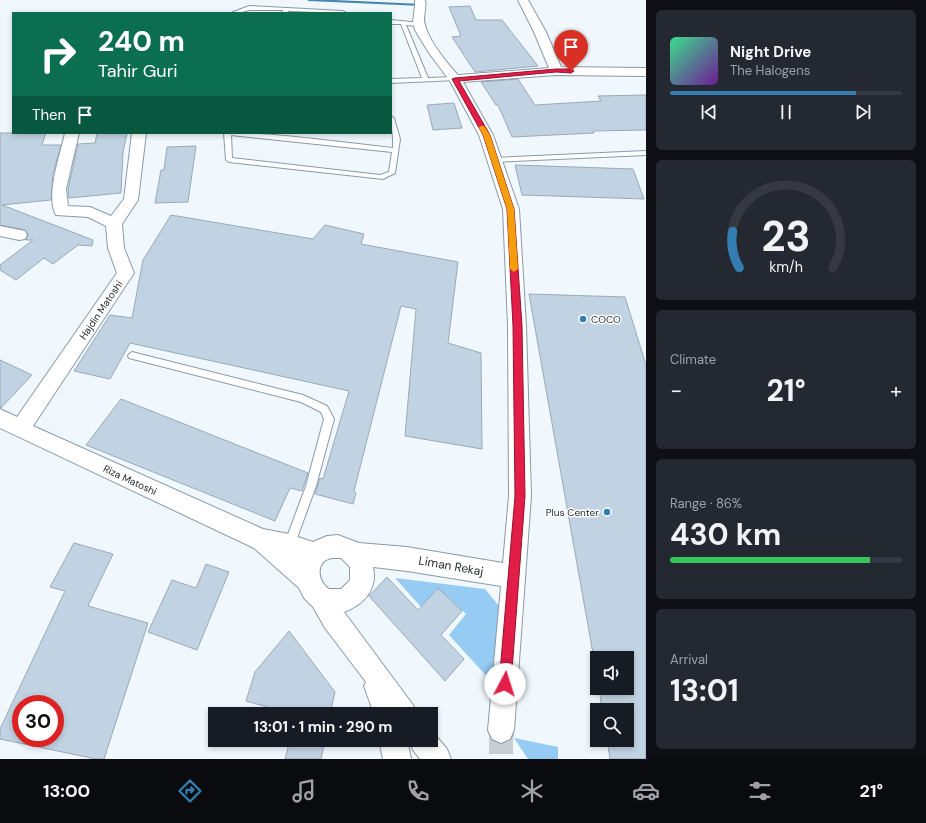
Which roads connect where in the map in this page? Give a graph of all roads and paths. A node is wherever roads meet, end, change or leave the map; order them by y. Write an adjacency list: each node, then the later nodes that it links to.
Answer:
1 (420, 0): 8 (street)
2 (523, 0): 9 (street)
3 (286, 11): 4 (lane); 5 (lane)
4 (237, 12)
5 (314, 12)
6 (392, 22): 7 (lane)
7 (403, 23): 8 (lane); 12 (lane)
8 (419, 24): 11 (street)
9 (556, 70): 10 (street); 11 (street)
10 (646, 72)
11 (455, 79): 12 (lane); 21 (street)
12 (426, 80): 13 (lane)
13 (392, 81)
14 (392, 122): 19 (lane)
15 (72, 134): 22 (street)
16 (139, 134): 22 (street)
17 (227, 134): 18 (lane); 19 (lane)
18 (285, 135): 19 (lane)
19 (396, 150)
20 (646, 153): 21 (lane)
21 (494, 160): 34 (street)
22 (114, 223): 27 (street, Hajdin Matoshi)
23 (0, 231): 24 (street)
24 (19, 235)
25 (132, 356): 29 (lane)
26 (0, 418): 27 (street, Riza Matoshi)
27 (20, 429): 28 (street, Riza Matoshi)
28 (262, 540): 29 (street); 35 (street)
29 (289, 545): 30 (street)
30 (315, 554): 31 (street); 35 (street)
31 (354, 554): 32 (street, Liman Rekaj); 33 (street)
32 (388, 556): 33 (street); 34 (street, Liman Rekaj)
33 (362, 577): 36 (street)
34 (514, 577): 41 (street)
35 (315, 590): 36 (street); 37 (street)
36 (348, 599): 37 (street)
37 (348, 636): 38 (street)
38 (371, 668): 39 (street); 40 (street)
39 (384, 707)
40 (399, 707)
41 (501, 730)
42 (394, 747): 44 (street)
43 (428, 747): 45 (street)
44 (397, 759)
45 (437, 759)

